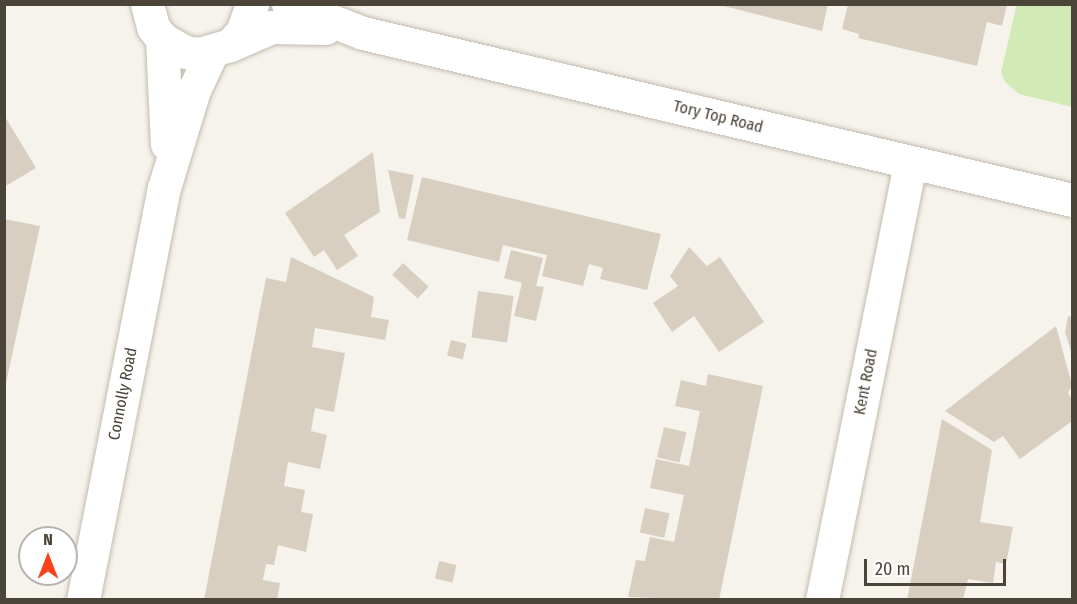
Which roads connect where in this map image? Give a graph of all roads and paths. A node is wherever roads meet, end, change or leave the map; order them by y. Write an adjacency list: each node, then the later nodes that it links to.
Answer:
1 (130, 4): 4 (street)
2 (252, 4): 6 (street, Connolly Road)
3 (288, 4): 5 (street, Tory Top Road)
4 (154, 24): 6 (street); 8 (street, Connolly Road)
5 (363, 33): 6 (street, Tory Top Road); 7 (street, Tory Top Road)
6 (221, 48): 8 (street, Connolly Road)
7 (910, 165): 9 (street, Tory Top Road); 11 (street, Kent Road)
8 (164, 188): 10 (street, Connolly Road)
9 (1072, 201)
10 (83, 600)
11 (822, 600)

